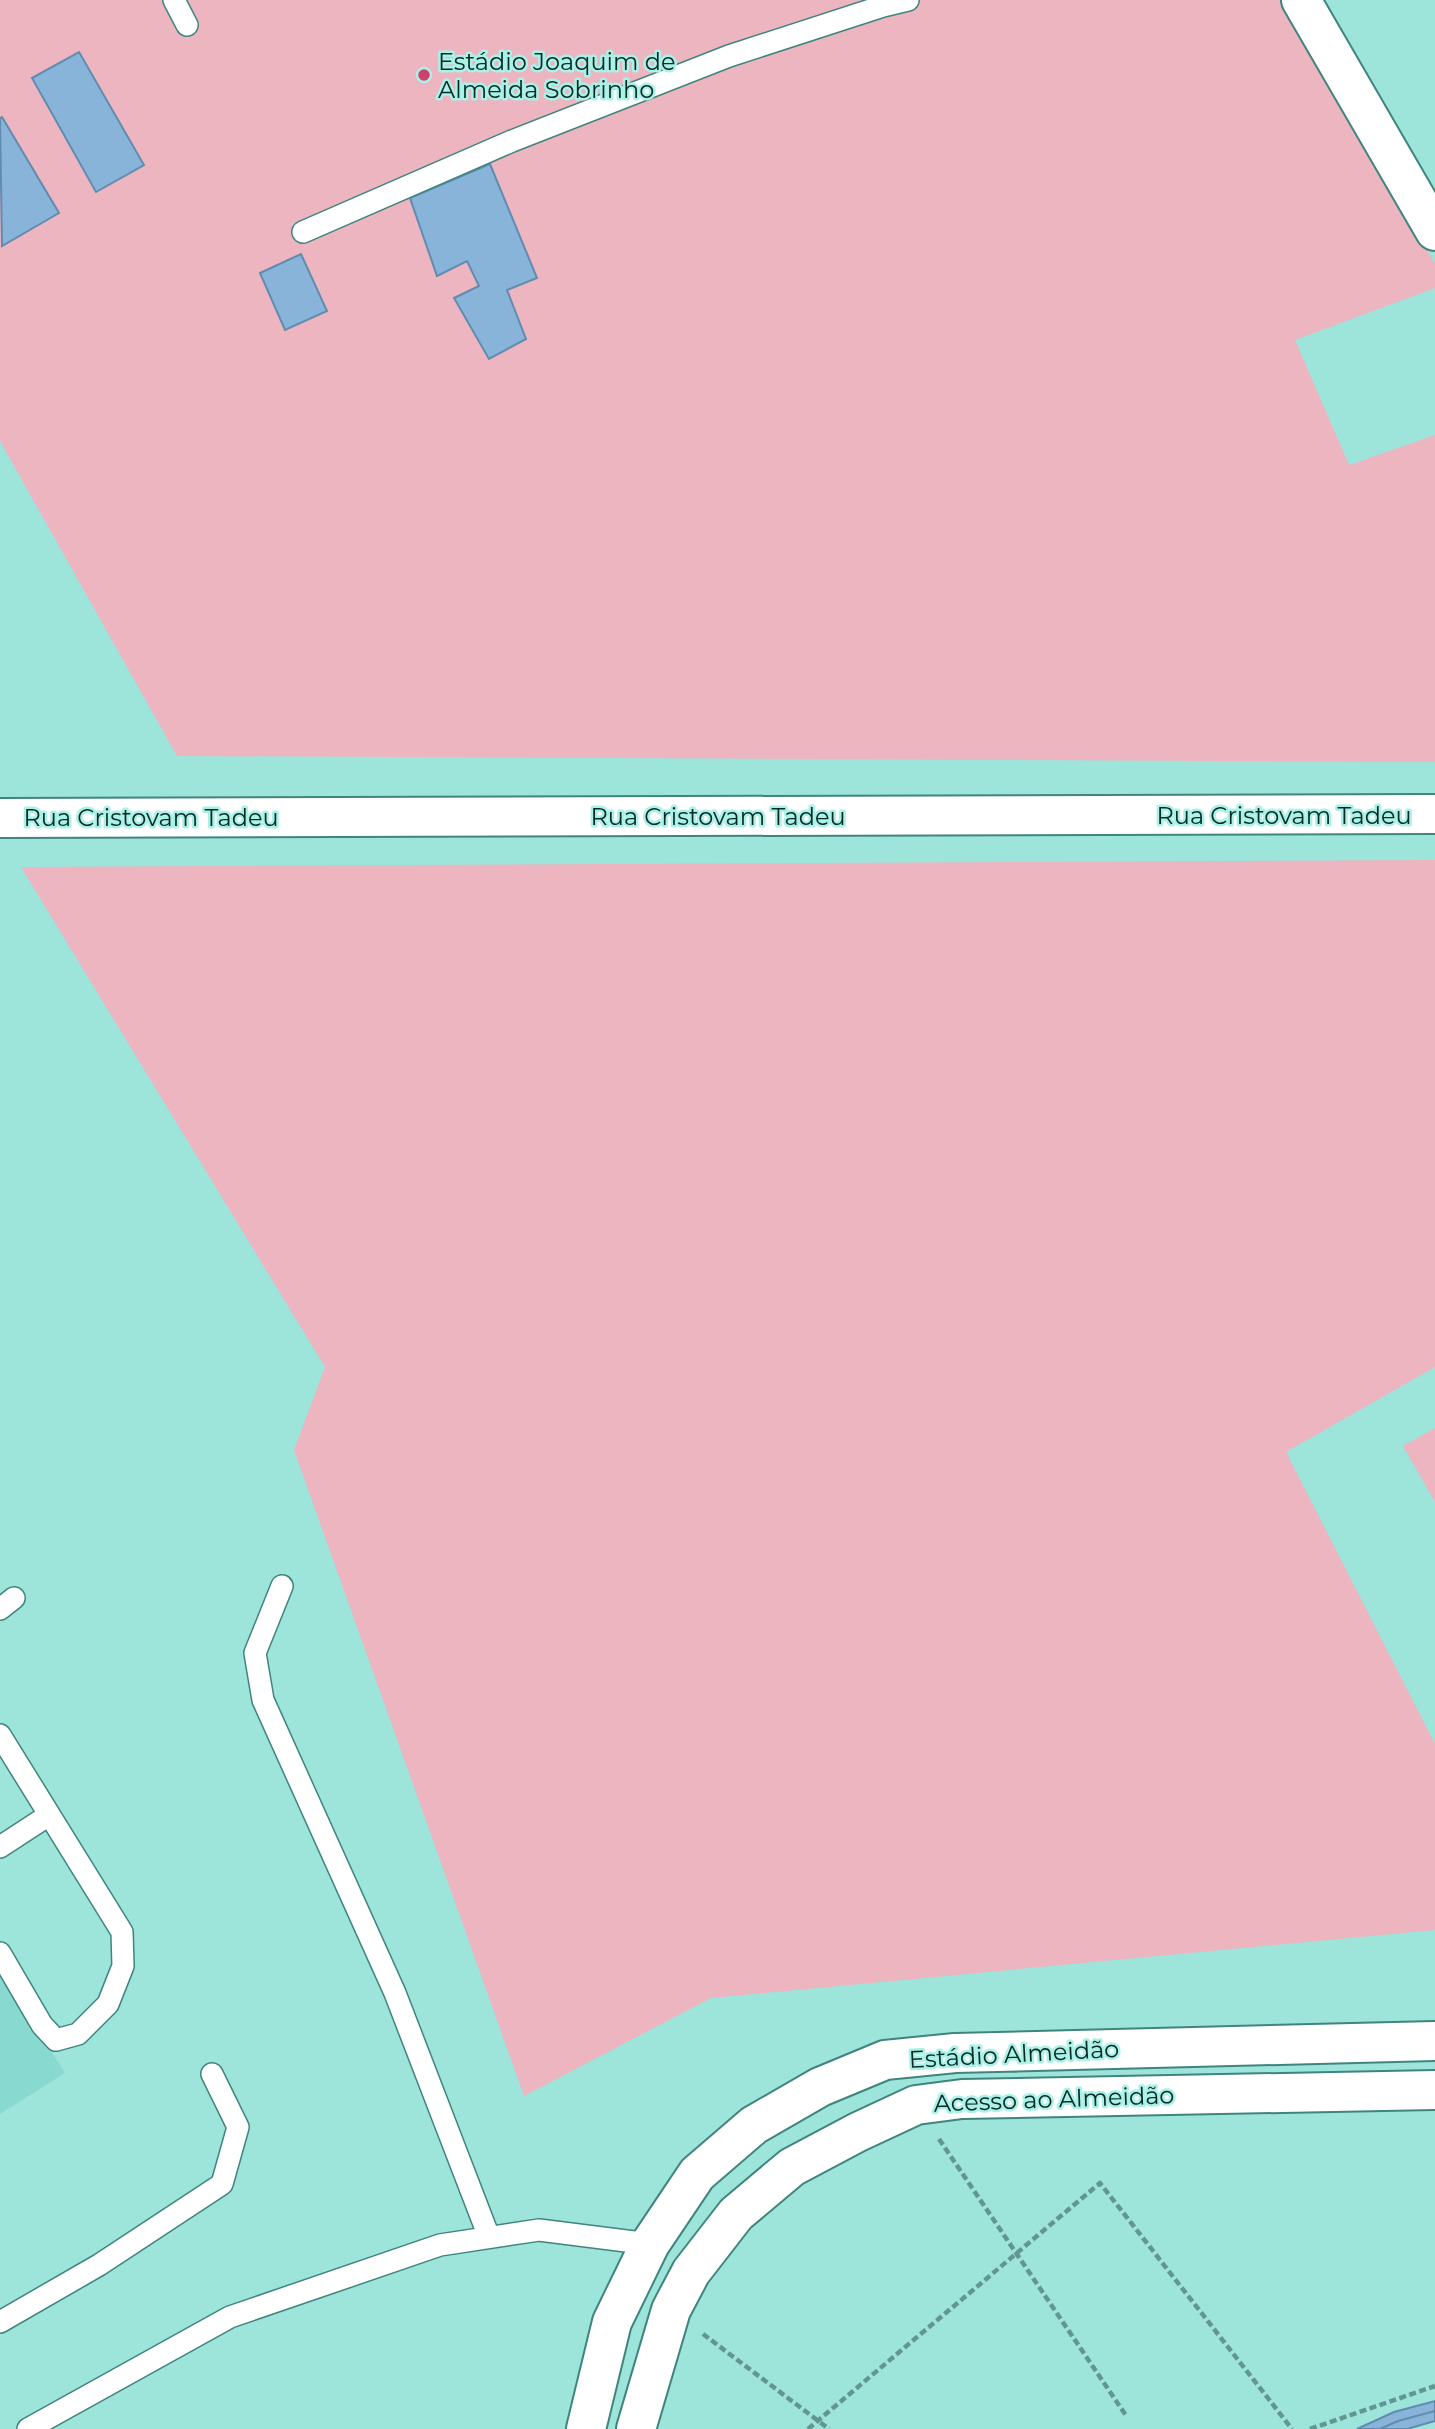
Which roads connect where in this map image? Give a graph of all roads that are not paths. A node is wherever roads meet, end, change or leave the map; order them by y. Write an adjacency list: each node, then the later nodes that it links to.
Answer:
1 (174, 0): 4 (lane)
2 (908, 0): 6 (lane)
3 (1301, 0): 5 (street)
4 (187, 25)
5 (1435, 231)
6 (303, 232)
7 (1435, 814): 8 (street, Rua Cristovam Tadeu)
8 (0, 818)
9 (282, 1586): 17 (lane)
10 (0, 1735): 11 (lane)
11 (49, 1815): 12 (lane); 13 (lane)
12 (0, 1847)
13 (0, 1953)
14 (1435, 2041): 18 (street, Estádio Almeidão)
15 (212, 2074): 19 (lane)
16 (1435, 2090): 22 (street, Acesso ao Almeidão)
17 (489, 2237): 18 (lane); 20 (lane)
18 (650, 2244): 21 (street, Estádio Almeidão)
19 (0, 2322)
20 (28, 2429)
21 (586, 2429)
22 (636, 2429)

